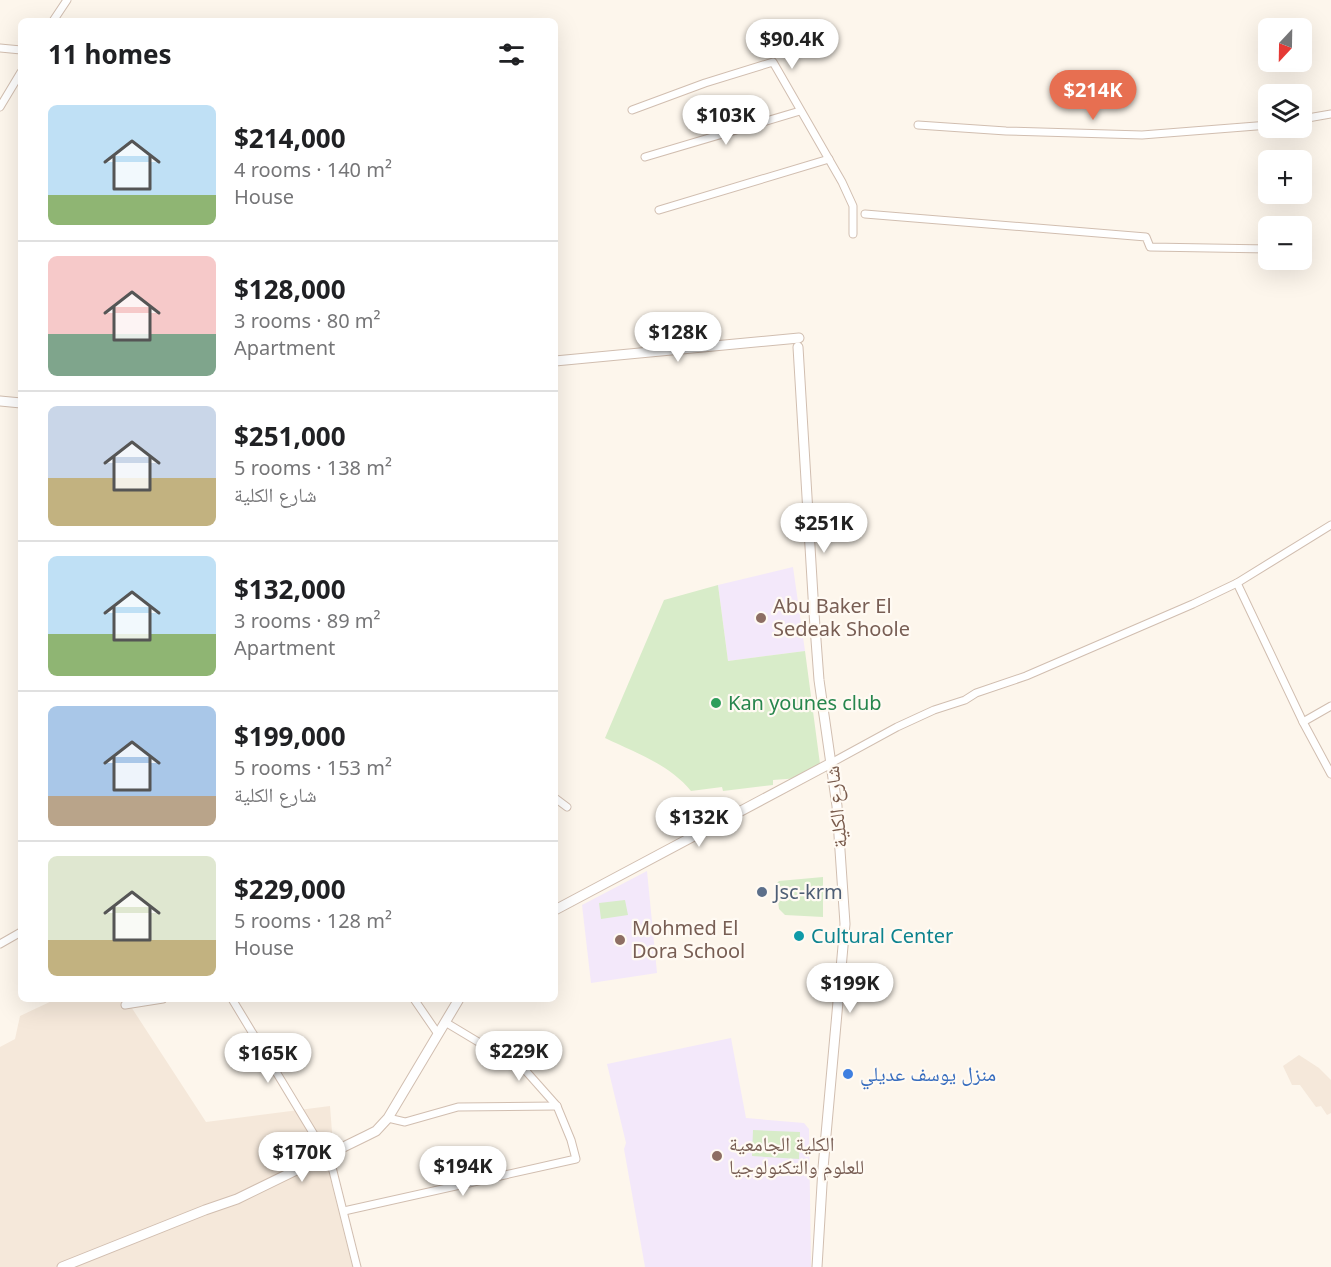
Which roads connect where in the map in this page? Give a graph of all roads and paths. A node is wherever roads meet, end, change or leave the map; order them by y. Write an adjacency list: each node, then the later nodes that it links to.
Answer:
1 (67, 0): 2 (street)
2 (55, 18)
3 (0, 48): 4 (street)
4 (18, 50)
5 (18, 77): 6 (street)
6 (0, 107)
7 (632, 110): 8 (street)
8 (800, 111): 13 (street); 14 (street)
9 (1331, 114): 10 (street)
10 (1312, 117)
11 (918, 125): 12 (street)
12 (1258, 125)
13 (645, 157)
14 (828, 159): 15 (street); 17 (street)
15 (659, 210)
16 (865, 214): 18 (street)
17 (854, 234)
18 (1258, 249)
19 (558, 362): 26 (street, شارع الكلية)
20 (0, 401): 21 (street)
21 (18, 403)
22 (1331, 525): 23 (street)
23 (1238, 583): 25 (street); 26 (street)
24 (1331, 706): 25 (street)
25 (1303, 722): 27 (street)
26 (831, 763): 30 (street); 46 (street, شارع الكلية)
27 (1331, 774)
28 (558, 800): 29 (street)
29 (567, 807)
30 (558, 908)
31 (18, 934): 32 (street)
32 (0, 944)
33 (144, 1002): 37 (street)
34 (234, 1002): 42 (street)
35 (416, 1002): 39 (street)
36 (457, 1002): 38 (street)
37 (124, 1005)
38 (444, 1022): 39 (street); 40 (street)
39 (438, 1034): 41 (street)
40 (557, 1106): 41 (street); 43 (street)
41 (388, 1118): 42 (street)
42 (328, 1156): 43 (street); 44 (street)
43 (344, 1212): 45 (street)
44 (62, 1267)
45 (357, 1267)
46 (817, 1267)

